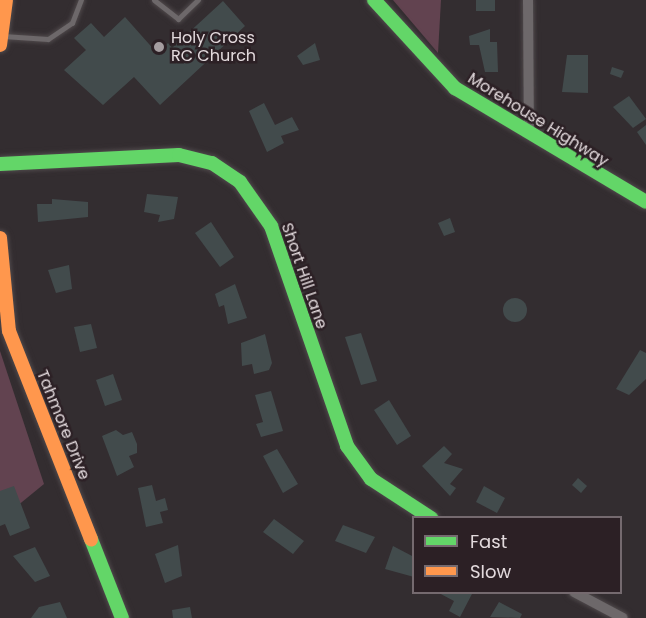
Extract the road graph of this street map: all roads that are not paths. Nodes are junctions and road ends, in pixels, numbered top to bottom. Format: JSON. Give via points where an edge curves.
{"nodes":[{"id":1,"x":6,"y":0,"type":"edge"},
{"id":2,"x":81,"y":0,"type":"edge"},
{"id":3,"x":154,"y":0,"type":"edge"},
{"id":4,"x":198,"y":0,"type":"edge"},
{"id":5,"x":374,"y":0,"type":"edge"},
{"id":6,"x":528,"y":0,"type":"edge"},
{"id":7,"x":1,"y":40,"type":"edge"},
{"id":8,"x":529,"y":133,"type":"junction"},
{"id":9,"x":0,"y":164,"type":"edge"},
{"id":10,"x":646,"y":202,"type":"edge"},
{"id":11,"x":0,"y":238,"type":"edge"},
{"id":12,"x":428,"y":516,"type":"edge"},
{"id":13,"x":578,"y":594,"type":"edge"},
{"id":14,"x":122,"y":618,"type":"edge"},
{"id":15,"x":623,"y":618,"type":"edge"}],
"edges":[{"from":1,"to":7,"type":"street"},
{"from":2,"to":7,"type":"lane","via":[[72,23],[48,39]]},
{"from":3,"to":4,"type":"lane","via":[[178,20]]},
{"from":5,"to":8,"type":"street","name":"Morehouse Highway","via":[[455,88]]},
{"from":6,"to":8,"type":"street"},
{"from":8,"to":10,"type":"street","name":"Morehouse Highway"},
{"from":9,"to":12,"type":"street","name":"Short Hill Lane","via":[[179,155],[212,163],[240,182],[271,226],[347,446],[370,479]]},
{"from":11,"to":14,"type":"street","name":"Tahmore Drive","via":[[9,331]]},
{"from":13,"to":15,"type":"street"}]}
